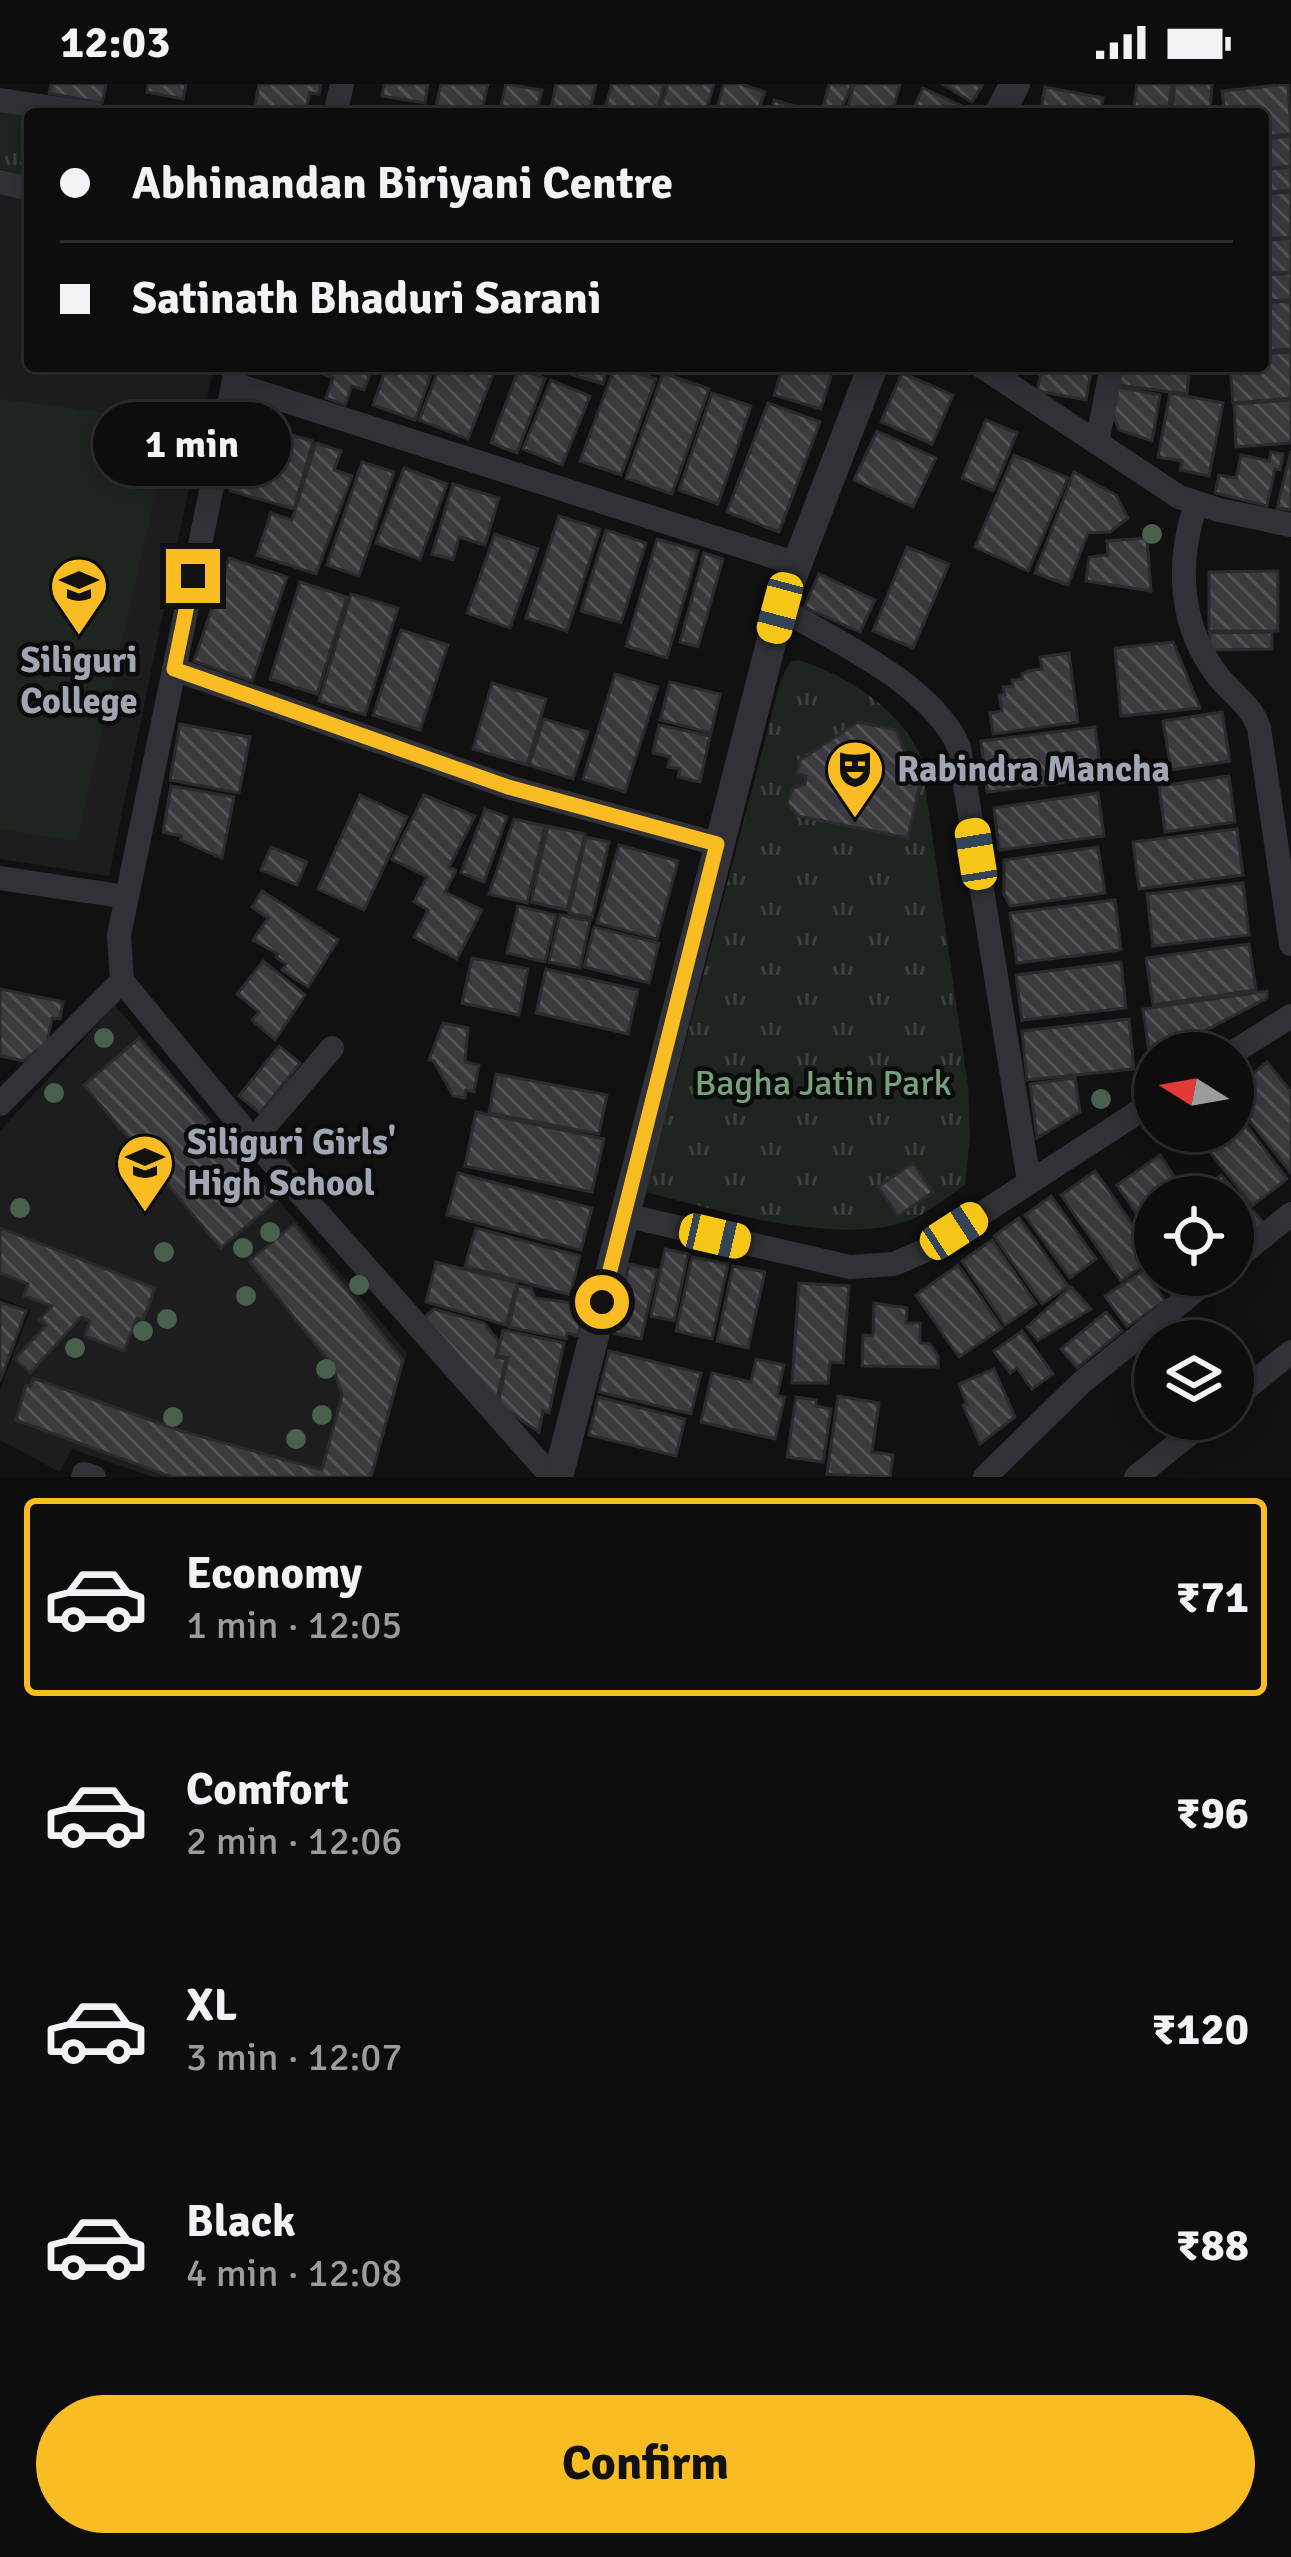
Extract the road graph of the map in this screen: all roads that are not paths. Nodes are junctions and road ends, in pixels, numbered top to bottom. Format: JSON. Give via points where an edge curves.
{"nodes":[{"id":1,"x":0,"y":100,"type":"edge"},
{"id":2,"x":54,"y":108,"type":"edge"},
{"id":3,"x":870,"y":372,"type":"edge"},
{"id":4,"x":990,"y":372,"type":"edge"},
{"id":5,"x":1111,"y":372,"type":"edge"},
{"id":6,"x":235,"y":375,"type":"edge"},
{"id":7,"x":1097,"y":443,"type":"junction"},
{"id":8,"x":1196,"y":504,"type":"junction"},
{"id":9,"x":1291,"y":525,"type":"edge"},
{"id":10,"x":794,"y":562,"type":"junction"},
{"id":11,"x":780,"y":608,"type":"junction"},
{"id":12,"x":174,"y":669,"type":"junction"},
{"id":13,"x":717,"y":844,"type":"junction"},
{"id":14,"x":0,"y":878,"type":"edge"},
{"id":15,"x":127,"y":897,"type":"junction"},
{"id":16,"x":1291,"y":944,"type":"edge"},
{"id":17,"x":122,"y":981,"type":"junction"},
{"id":18,"x":1291,"y":1016,"type":"edge"},
{"id":19,"x":1254,"y":1039,"type":"edge"},
{"id":20,"x":332,"y":1048,"type":"dead end"},
{"id":21,"x":0,"y":1104,"type":"edge"},
{"id":22,"x":1134,"y":1114,"type":"edge"},
{"id":23,"x":253,"y":1140,"type":"junction"},
{"id":24,"x":1029,"y":1181,"type":"junction"},
{"id":25,"x":1291,"y":1214,"type":"edge"},
{"id":26,"x":624,"y":1215,"type":"junction"},
{"id":27,"x":1254,"y":1244,"type":"edge"},
{"id":28,"x":1189,"y":1296,"type":"edge"},
{"id":29,"x":1291,"y":1352,"type":"edge"},
{"id":30,"x":1254,"y":1382,"type":"edge"},
{"id":31,"x":1182,"y":1440,"type":"edge"},
{"id":32,"x":83,"y":1477,"type":"edge"},
{"id":33,"x":94,"y":1477,"type":"edge"},
{"id":34,"x":555,"y":1477,"type":"edge"},
{"id":35,"x":985,"y":1477,"type":"edge"},
{"id":36,"x":1136,"y":1477,"type":"edge"}],
"edges":[{"from":1,"to":2,"type":"street"},
{"from":3,"to":10,"type":"street"},
{"from":4,"to":7,"type":"street"},
{"from":5,"to":7,"type":"street"},
{"from":6,"to":10,"type":"street"},
{"from":6,"to":12,"type":"street"},
{"from":7,"to":8,"type":"street"},
{"from":8,"to":9,"type":"street"},
{"from":8,"to":16,"type":"street","via":[[1183,564],[1186,608],[1202,652],[1255,715]]},
{"from":10,"to":11,"type":"street"},
{"from":11,"to":13,"type":"street"},
{"from":11,"to":24,"type":"street","via":[[890,674],[959,747]]},
{"from":12,"to":13,"type":"street","via":[[508,787]]},
{"from":12,"to":15,"type":"street"},
{"from":13,"to":26,"type":"street"},
{"from":14,"to":15,"type":"street"},
{"from":15,"to":17,"type":"street"},
{"from":17,"to":21,"type":"street"},
{"from":17,"to":23,"type":"street"},
{"from":18,"to":19,"type":"street"},
{"from":20,"to":23,"type":"street"},
{"from":22,"to":24,"type":"street"},
{"from":23,"to":34,"type":"street"},
{"from":24,"to":26,"type":"street","via":[[924,1251],[875,1268]]},
{"from":25,"to":27,"type":"street"},
{"from":26,"to":34,"type":"street"},
{"from":28,"to":35,"type":"street","via":[[1082,1382]]},
{"from":29,"to":30,"type":"street"},
{"from":31,"to":36,"type":"street"},
{"from":32,"to":33,"type":"street"}]}
